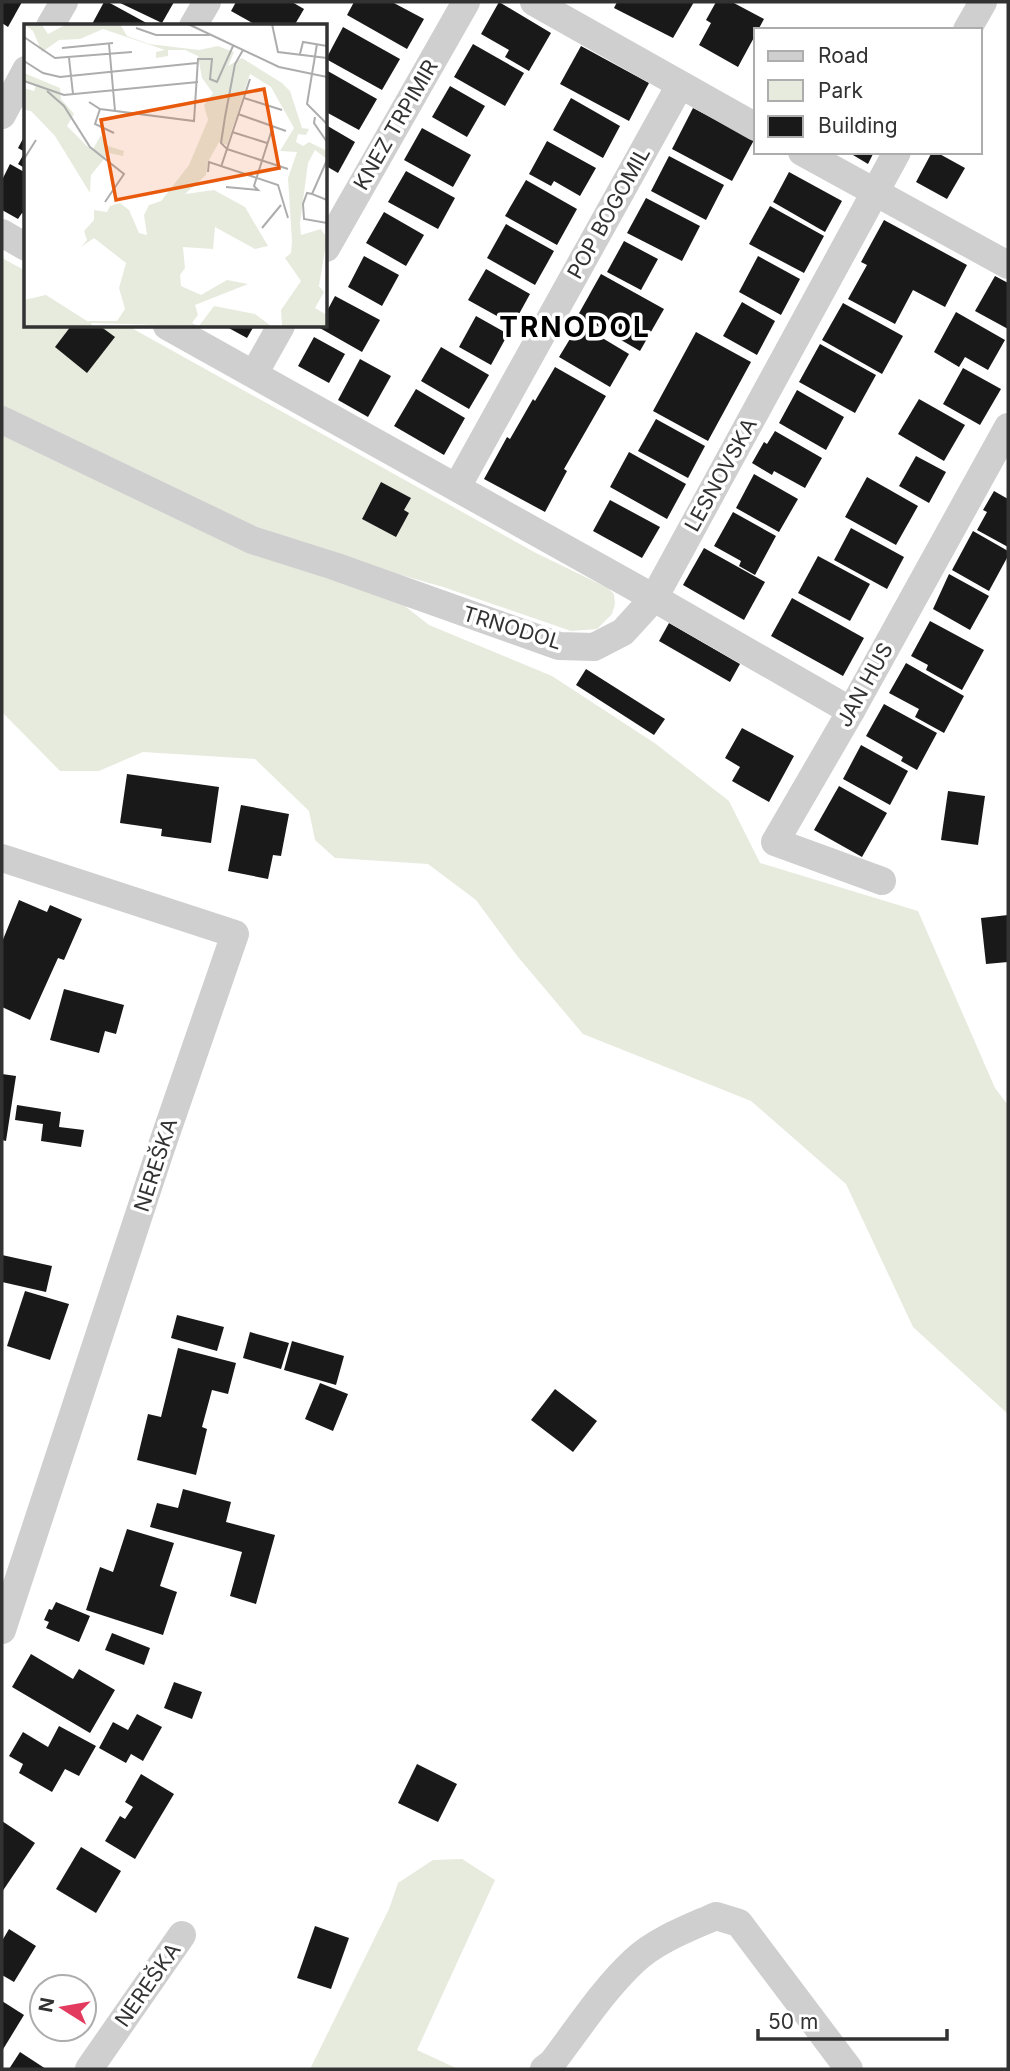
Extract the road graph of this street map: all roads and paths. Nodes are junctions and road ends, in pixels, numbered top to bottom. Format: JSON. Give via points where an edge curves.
{"nodes":[{"id":1,"x":64,"y":2,"type":"edge"},
{"id":2,"x":207,"y":2,"type":"edge"},
{"id":3,"x":466,"y":2,"type":"edge"},
{"id":4,"x":534,"y":2,"type":"edge"},
{"id":5,"x":983,"y":2,"type":"edge"},
{"id":6,"x":51,"y":24,"type":"edge"},
{"id":7,"x":194,"y":24,"type":"edge"},
{"id":8,"x":968,"y":28,"type":"edge"},
{"id":9,"x":24,"y":74,"type":"edge"},
{"id":10,"x":680,"y":85,"type":"junction"},
{"id":11,"x":2,"y":114,"type":"edge"},
{"id":12,"x":754,"y":126,"type":"edge"},
{"id":13,"x":806,"y":154,"type":"edge"},
{"id":14,"x":896,"y":154,"type":"edge"},
{"id":15,"x":875,"y":192,"type":"junction"},
{"id":16,"x":2,"y":233,"type":"edge"},
{"id":17,"x":24,"y":246,"type":"edge"},
{"id":18,"x":327,"y":246,"type":"edge"},
{"id":19,"x":1008,"y":265,"type":"edge"},
{"id":20,"x":169,"y":327,"type":"edge"},
{"id":21,"x":280,"y":327,"type":"edge"},
{"id":22,"x":254,"y":374,"type":"junction"},
{"id":23,"x":2,"y":420,"type":"edge"},
{"id":24,"x":1008,"y":427,"type":"edge"},
{"id":25,"x":457,"y":487,"type":"junction"},
{"id":26,"x":653,"y":598,"type":"junction"},
{"id":27,"x":851,"y":711,"type":"junction"},
{"id":28,"x":2,"y":858,"type":"edge"},
{"id":29,"x":881,"y":881,"type":"dead end"},
{"id":30,"x":2,"y":1630,"type":"edge"},
{"id":31,"x":182,"y":1935,"type":"dead end"},
{"id":32,"x":89,"y":2069,"type":"edge"},
{"id":33,"x":544,"y":2069,"type":"edge"},
{"id":34,"x":849,"y":2069,"type":"edge"}],
"edges":[{"from":1,"to":6,"type":"street"},
{"from":2,"to":7,"type":"street"},
{"from":3,"to":18,"type":"street","name":"KNEZ TRPIMIR"},
{"from":4,"to":10,"type":"street"},
{"from":5,"to":8,"type":"street"},
{"from":9,"to":11,"type":"street"},
{"from":10,"to":12,"type":"street"},
{"from":10,"to":25,"type":"street","name":"POP BOGOMIL"},
{"from":13,"to":15,"type":"street"},
{"from":14,"to":15,"type":"street","name":"LESNOVSKA"},
{"from":15,"to":19,"type":"street"},
{"from":15,"to":26,"type":"street","name":"LESNOVSKA"},
{"from":16,"to":17,"type":"street"},
{"from":20,"to":22,"type":"street"},
{"from":21,"to":22,"type":"street"},
{"from":22,"to":25,"type":"street"},
{"from":23,"to":26,"type":"street","name":"TRNODOL","via":[[252,540],[559,646],[594,646],[623,632]]},
{"from":24,"to":27,"type":"street","name":"JAN HUS"},
{"from":25,"to":26,"type":"street"},
{"from":26,"to":27,"type":"street"},
{"from":27,"to":29,"type":"street","name":"JAN HUS","via":[[775,842]]},
{"from":28,"to":30,"type":"street","name":"NEREŠKA","via":[[235,934]]},
{"from":31,"to":32,"type":"street","name":"NEREŠKA"},
{"from":33,"to":34,"type":"street","via":[[636,1959],[716,1916],[738,1923]]}]}
